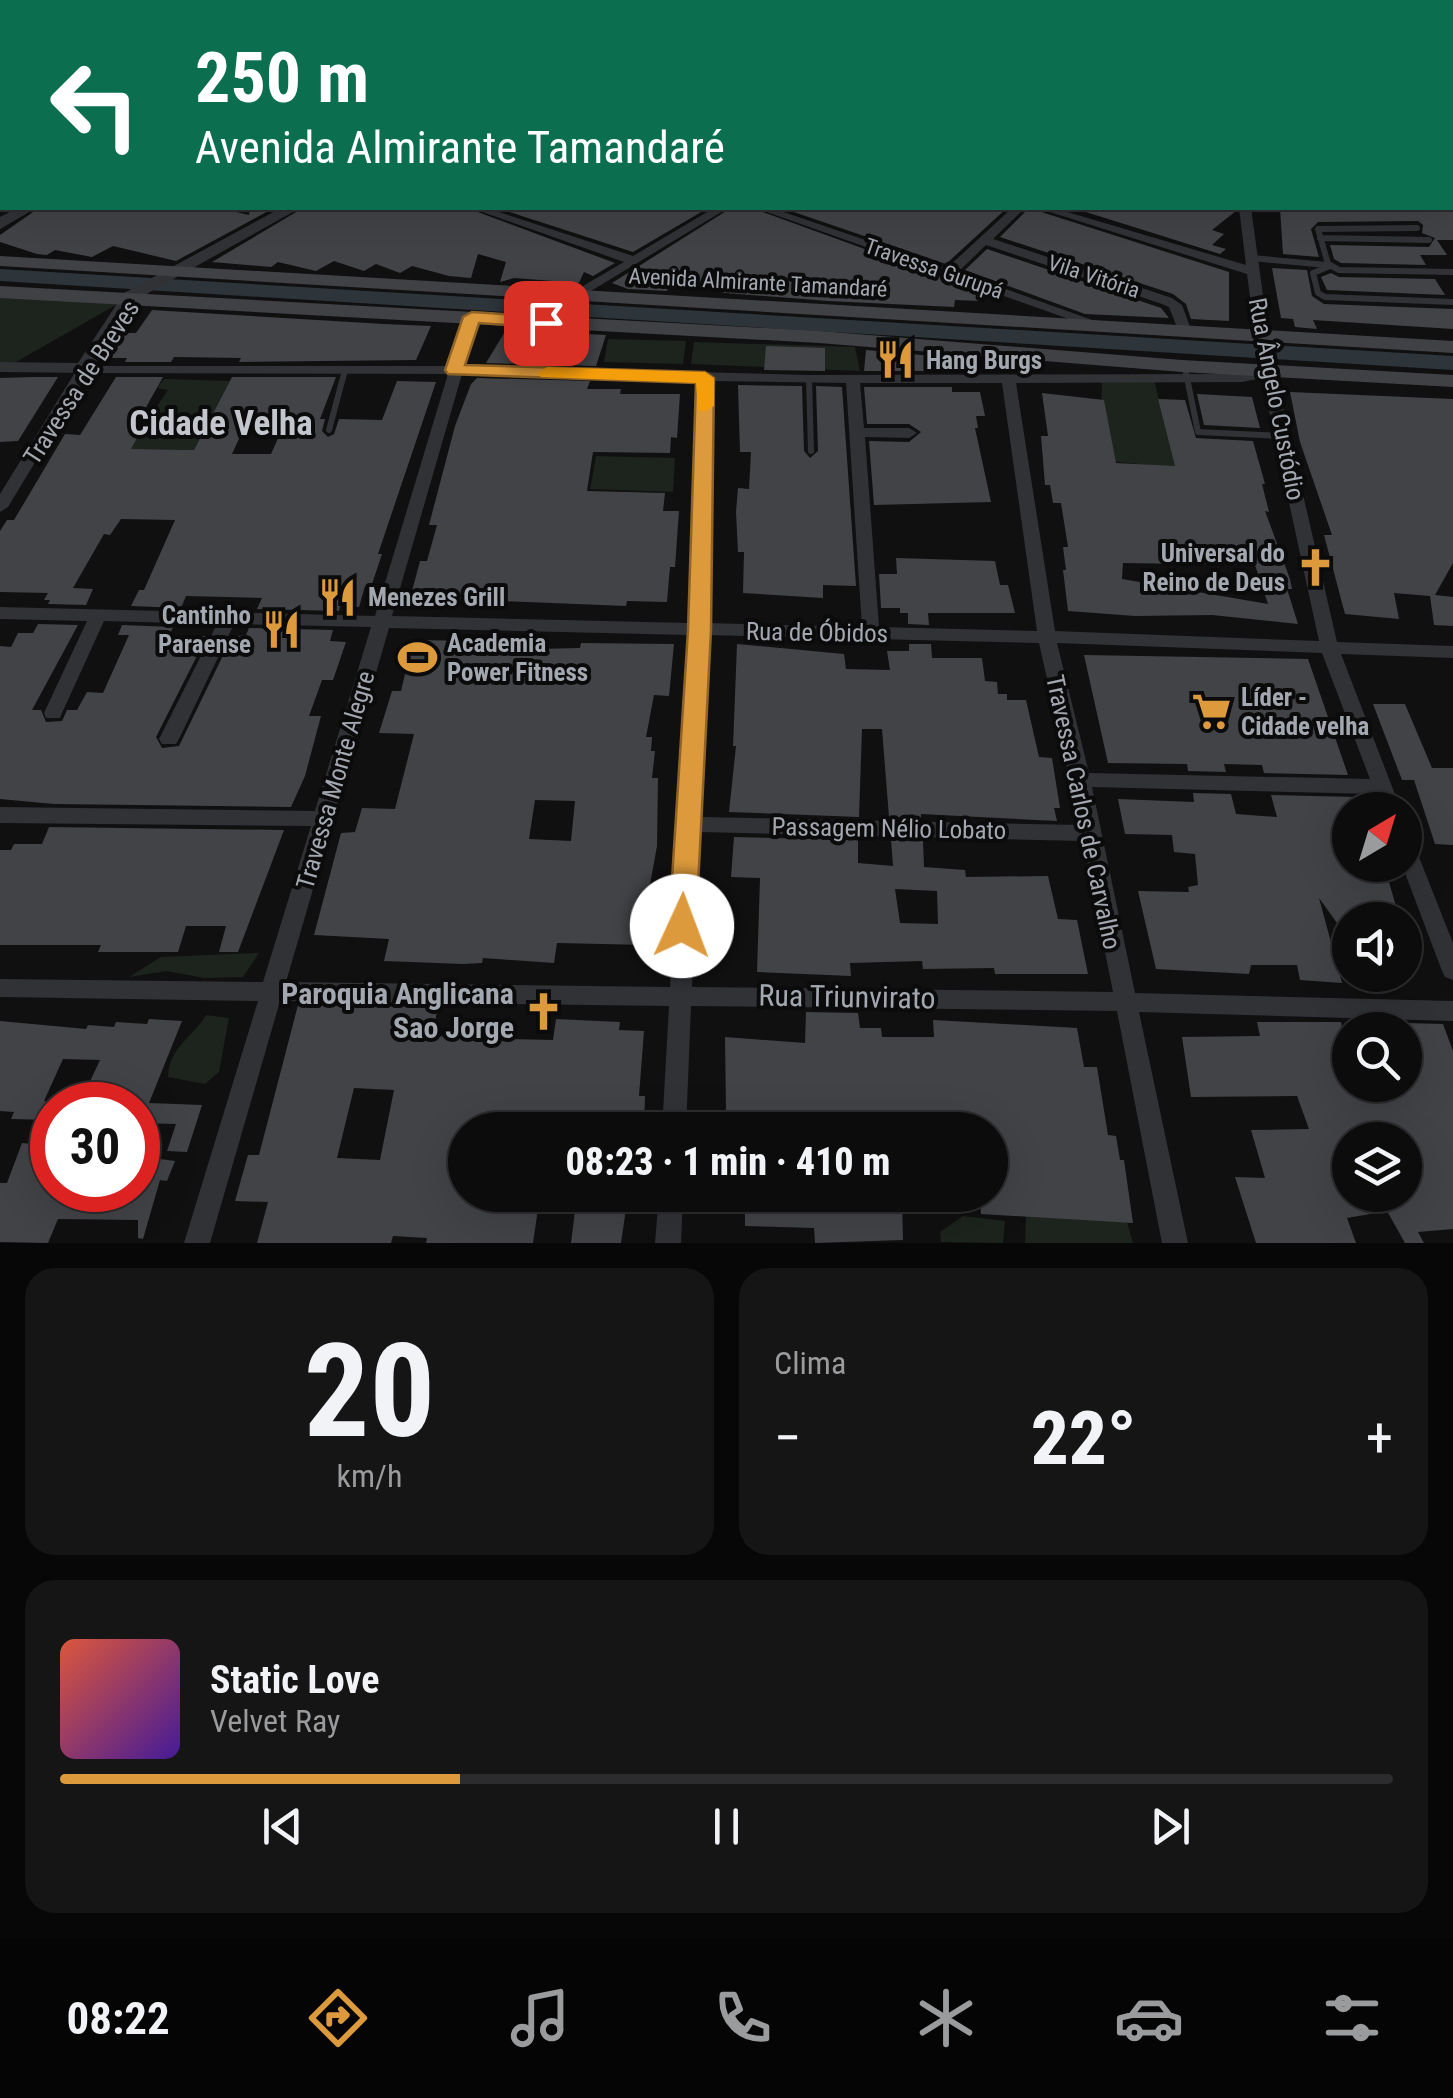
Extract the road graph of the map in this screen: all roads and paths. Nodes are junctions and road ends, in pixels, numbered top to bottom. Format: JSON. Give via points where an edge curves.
{"nodes":[{"id":1,"x":1219,"y":0,"type":"edge"},
{"id":2,"x":1230,"y":0,"type":"edge"},
{"id":3,"x":24,"y":210,"type":"edge"},
{"id":4,"x":288,"y":210,"type":"edge"},
{"id":5,"x":483,"y":210,"type":"edge"},
{"id":6,"x":719,"y":210,"type":"edge"},
{"id":7,"x":768,"y":210,"type":"edge"},
{"id":8,"x":1017,"y":210,"type":"edge"},
{"id":9,"x":1050,"y":210,"type":"edge"},
{"id":10,"x":1246,"y":210,"type":"edge"},
{"id":11,"x":0,"y":224,"type":"edge"},
{"id":12,"x":1417,"y":228,"type":"dead end"},
{"id":13,"x":1320,"y":238,"type":"junction"},
{"id":14,"x":1430,"y":240,"type":"dead end"},
{"id":15,"x":985,"y":241,"type":"junction"},
{"id":16,"x":0,"y":261,"type":"edge"},
{"id":17,"x":634,"y":261,"type":"junction"},
{"id":18,"x":1253,"y":265,"type":"junction"},
{"id":19,"x":1330,"y":266,"type":"junction"},
{"id":20,"x":1453,"y":272,"type":"edge"},
{"id":21,"x":949,"y":273,"type":"junction"},
{"id":22,"x":171,"y":275,"type":"junction"},
{"id":23,"x":0,"y":292,"type":"edge"},
{"id":24,"x":135,"y":295,"type":"junction"},
{"id":25,"x":576,"y":296,"type":"junction"},
{"id":26,"x":1453,"y":302,"type":"edge"},
{"id":27,"x":472,"y":317,"type":"junction"},
{"id":28,"x":1107,"y":328,"type":"junction"},
{"id":29,"x":1185,"y":332,"type":"junction"},
{"id":30,"x":1262,"y":339,"type":"junction"},
{"id":31,"x":1453,"y":347,"type":"edge"},
{"id":32,"x":1267,"y":366,"type":"junction"},
{"id":33,"x":0,"y":367,"type":"edge"},
{"id":34,"x":84,"y":369,"type":"junction"},
{"id":35,"x":345,"y":370,"type":"junction"},
{"id":36,"x":454,"y":370,"type":"junction"},
{"id":37,"x":1185,"y":372,"type":"junction"},
{"id":38,"x":705,"y":378,"type":"junction"},
{"id":39,"x":808,"y":378,"type":"junction"},
{"id":40,"x":1008,"y":378,"type":"junction"},
{"id":41,"x":853,"y":379,"type":"junction"},
{"id":42,"x":1453,"y":381,"type":"edge"},
{"id":43,"x":328,"y":430,"type":"dead end"},
{"id":44,"x":857,"y":432,"type":"junction"},
{"id":45,"x":909,"y":433,"type":"dead end"},
{"id":46,"x":1282,"y":436,"type":"junction"},
{"id":47,"x":811,"y":451,"type":"dead end"},
{"id":48,"x":3,"y":498,"type":"edge"},
{"id":49,"x":0,"y":614,"type":"edge"},
{"id":50,"x":98,"y":615,"type":"junction"},
{"id":51,"x":228,"y":618,"type":"junction"},
{"id":52,"x":380,"y":623,"type":"junction"},
{"id":53,"x":700,"y":630,"type":"junction"},
{"id":54,"x":871,"y":633,"type":"junction"},
{"id":55,"x":1047,"y":637,"type":"junction"},
{"id":56,"x":1329,"y":647,"type":"junction"},
{"id":57,"x":1453,"y":652,"type":"edge"},
{"id":58,"x":52,"y":713,"type":"dead end"},
{"id":59,"x":169,"y":739,"type":"dead end"},
{"id":60,"x":1081,"y":780,"type":"junction"},
{"id":61,"x":1382,"y":787,"type":"junction"},
{"id":62,"x":1384,"y":792,"type":"edge"},
{"id":63,"x":0,"y":814,"type":"edge"},
{"id":64,"x":325,"y":820,"type":"junction"},
{"id":65,"x":686,"y":824,"type":"junction"},
{"id":66,"x":1091,"y":833,"type":"junction"},
{"id":67,"x":1419,"y":882,"type":"edge"},
{"id":68,"x":1453,"y":971,"type":"edge"},
{"id":69,"x":0,"y":988,"type":"edge"},
{"id":70,"x":270,"y":991,"type":"junction"},
{"id":71,"x":680,"y":995,"type":"junction"},
{"id":72,"x":1123,"y":1002,"type":"junction"},
{"id":73,"x":1453,"y":1011,"type":"edge"},
{"id":74,"x":675,"y":1112,"type":"edge"},
{"id":75,"x":670,"y":1212,"type":"edge"},
{"id":76,"x":197,"y":1243,"type":"edge"},
{"id":77,"x":668,"y":1243,"type":"edge"},
{"id":78,"x":1176,"y":1243,"type":"edge"}],
"edges":[{"from":1,"to":2,"type":"path"},
{"from":3,"to":11,"type":"street"},
{"from":4,"to":22,"type":"street","name":"Travessa de Breves"},
{"from":5,"to":17,"type":"street"},
{"from":6,"to":17,"type":"street"},
{"from":7,"to":21,"type":"street","name":"Travessa Gurupá"},
{"from":8,"to":15,"type":"street"},
{"from":9,"to":18,"type":"street"},
{"from":10,"to":18,"type":"street","name":"Rua Ângelo Custódio"},
{"from":12,"to":13,"type":"lane","via":[[1324,227]]},
{"from":13,"to":14,"type":"lane"},
{"from":13,"to":19,"type":"lane"},
{"from":15,"to":21,"type":"street"},
{"from":15,"to":29,"type":"street","name":"Vila Vitória","via":[[1167,301]]},
{"from":16,"to":22,"type":"main road","name":"Avenida Almirante Tamandaré"},
{"from":17,"to":25,"type":"street"},
{"from":18,"to":19,"type":"lane"},
{"from":18,"to":30,"type":"street","name":"Rua Ângelo Custódio"},
{"from":19,"to":20,"type":"lane","via":[[1347,272]]},
{"from":19,"to":26,"type":"lane","via":[[1313,273],[1325,297]]},
{"from":21,"to":28,"type":"street","name":"Travessa Gurupá"},
{"from":22,"to":24,"type":"street","name":"Travessa de Breves"},
{"from":22,"to":25,"type":"main road","name":"Avenida Almirante Tamandaré"},
{"from":23,"to":24,"type":"main road"},
{"from":24,"to":27,"type":"main road"},
{"from":24,"to":34,"type":"street","name":"Travessa de Breves"},
{"from":25,"to":28,"type":"main road","name":"Avenida Almirante Tamandaré"},
{"from":27,"to":36,"type":"street","name":"Travessa Monte Alegre"},
{"from":27,"to":37,"type":"main road","via":[[819,337]]},
{"from":28,"to":29,"type":"main road","name":"Avenida Almirante Tamandaré"},
{"from":29,"to":30,"type":"main road","name":"Avenida Almirante Tamandaré"},
{"from":30,"to":31,"type":"main road","name":"Avenida Almirante Tamandaré"},
{"from":30,"to":32,"type":"street","name":"Rua Ângelo Custódio"},
{"from":32,"to":37,"type":"main road"},
{"from":32,"to":42,"type":"main road"},
{"from":32,"to":46,"type":"street","name":"Rua Ângelo Custódio"},
{"from":33,"to":34,"type":"street"},
{"from":34,"to":35,"type":"street"},
{"from":34,"to":48,"type":"street","name":"Travessa de Breves"},
{"from":35,"to":36,"type":"street"},
{"from":35,"to":43,"type":"lane"},
{"from":36,"to":38,"type":"street"},
{"from":36,"to":52,"type":"street","name":"Travessa Monte Alegre"},
{"from":37,"to":40,"type":"street"},
{"from":37,"to":46,"type":"lane","via":[[1198,432]]},
{"from":38,"to":39,"type":"street"},
{"from":38,"to":53,"type":"street"},
{"from":39,"to":41,"type":"street"},
{"from":39,"to":47,"type":"lane"},
{"from":40,"to":41,"type":"street"},
{"from":40,"to":55,"type":"street","name":"Travessa Carlos de Carvalho"},
{"from":41,"to":44,"type":"street"},
{"from":44,"to":45,"type":"street"},
{"from":44,"to":54,"type":"street"},
{"from":46,"to":56,"type":"street","name":"Rua Ângelo Custódio"},
{"from":49,"to":50,"type":"street","name":"Rua de Óbidos"},
{"from":50,"to":51,"type":"street","name":"Rua de Óbidos"},
{"from":50,"to":58,"type":"street"},
{"from":51,"to":52,"type":"street","name":"Rua de Óbidos"},
{"from":51,"to":59,"type":"street"},
{"from":52,"to":53,"type":"street","name":"Rua de Óbidos"},
{"from":52,"to":64,"type":"street","name":"Travessa Monte Alegre"},
{"from":53,"to":54,"type":"street","name":"Rua de Óbidos"},
{"from":53,"to":65,"type":"street"},
{"from":54,"to":55,"type":"street","name":"Rua de Óbidos"},
{"from":55,"to":56,"type":"street","name":"Rua de Óbidos"},
{"from":55,"to":60,"type":"street","name":"Travessa Carlos de Carvalho"},
{"from":56,"to":57,"type":"street","name":"Rua de Óbidos"},
{"from":56,"to":61,"type":"street","name":"Rua Ângelo Custódio"},
{"from":60,"to":61,"type":"street"},
{"from":60,"to":66,"type":"street","name":"Travessa Carlos de Carvalho"},
{"from":61,"to":62,"type":"street","name":"Rua Ângelo Custódio"},
{"from":63,"to":64,"type":"street"},
{"from":64,"to":70,"type":"street","name":"Travessa Monte Alegre"},
{"from":65,"to":66,"type":"street","name":"Passagem Nélio Lobato"},
{"from":65,"to":71,"type":"street"},
{"from":66,"to":72,"type":"street","name":"Travessa Carlos de Carvalho"},
{"from":67,"to":68,"type":"street"},
{"from":69,"to":70,"type":"street","name":"Rua Triunvirato"},
{"from":70,"to":71,"type":"street","name":"Rua Triunvirato"},
{"from":70,"to":76,"type":"street","name":"Travessa Monte Alegre"},
{"from":71,"to":72,"type":"street","name":"Rua Triunvirato"},
{"from":71,"to":74,"type":"street"},
{"from":72,"to":73,"type":"street","name":"Rua Triunvirato"},
{"from":72,"to":78,"type":"street","name":"Travessa Carlos de Carvalho"},
{"from":75,"to":77,"type":"street"}]}
